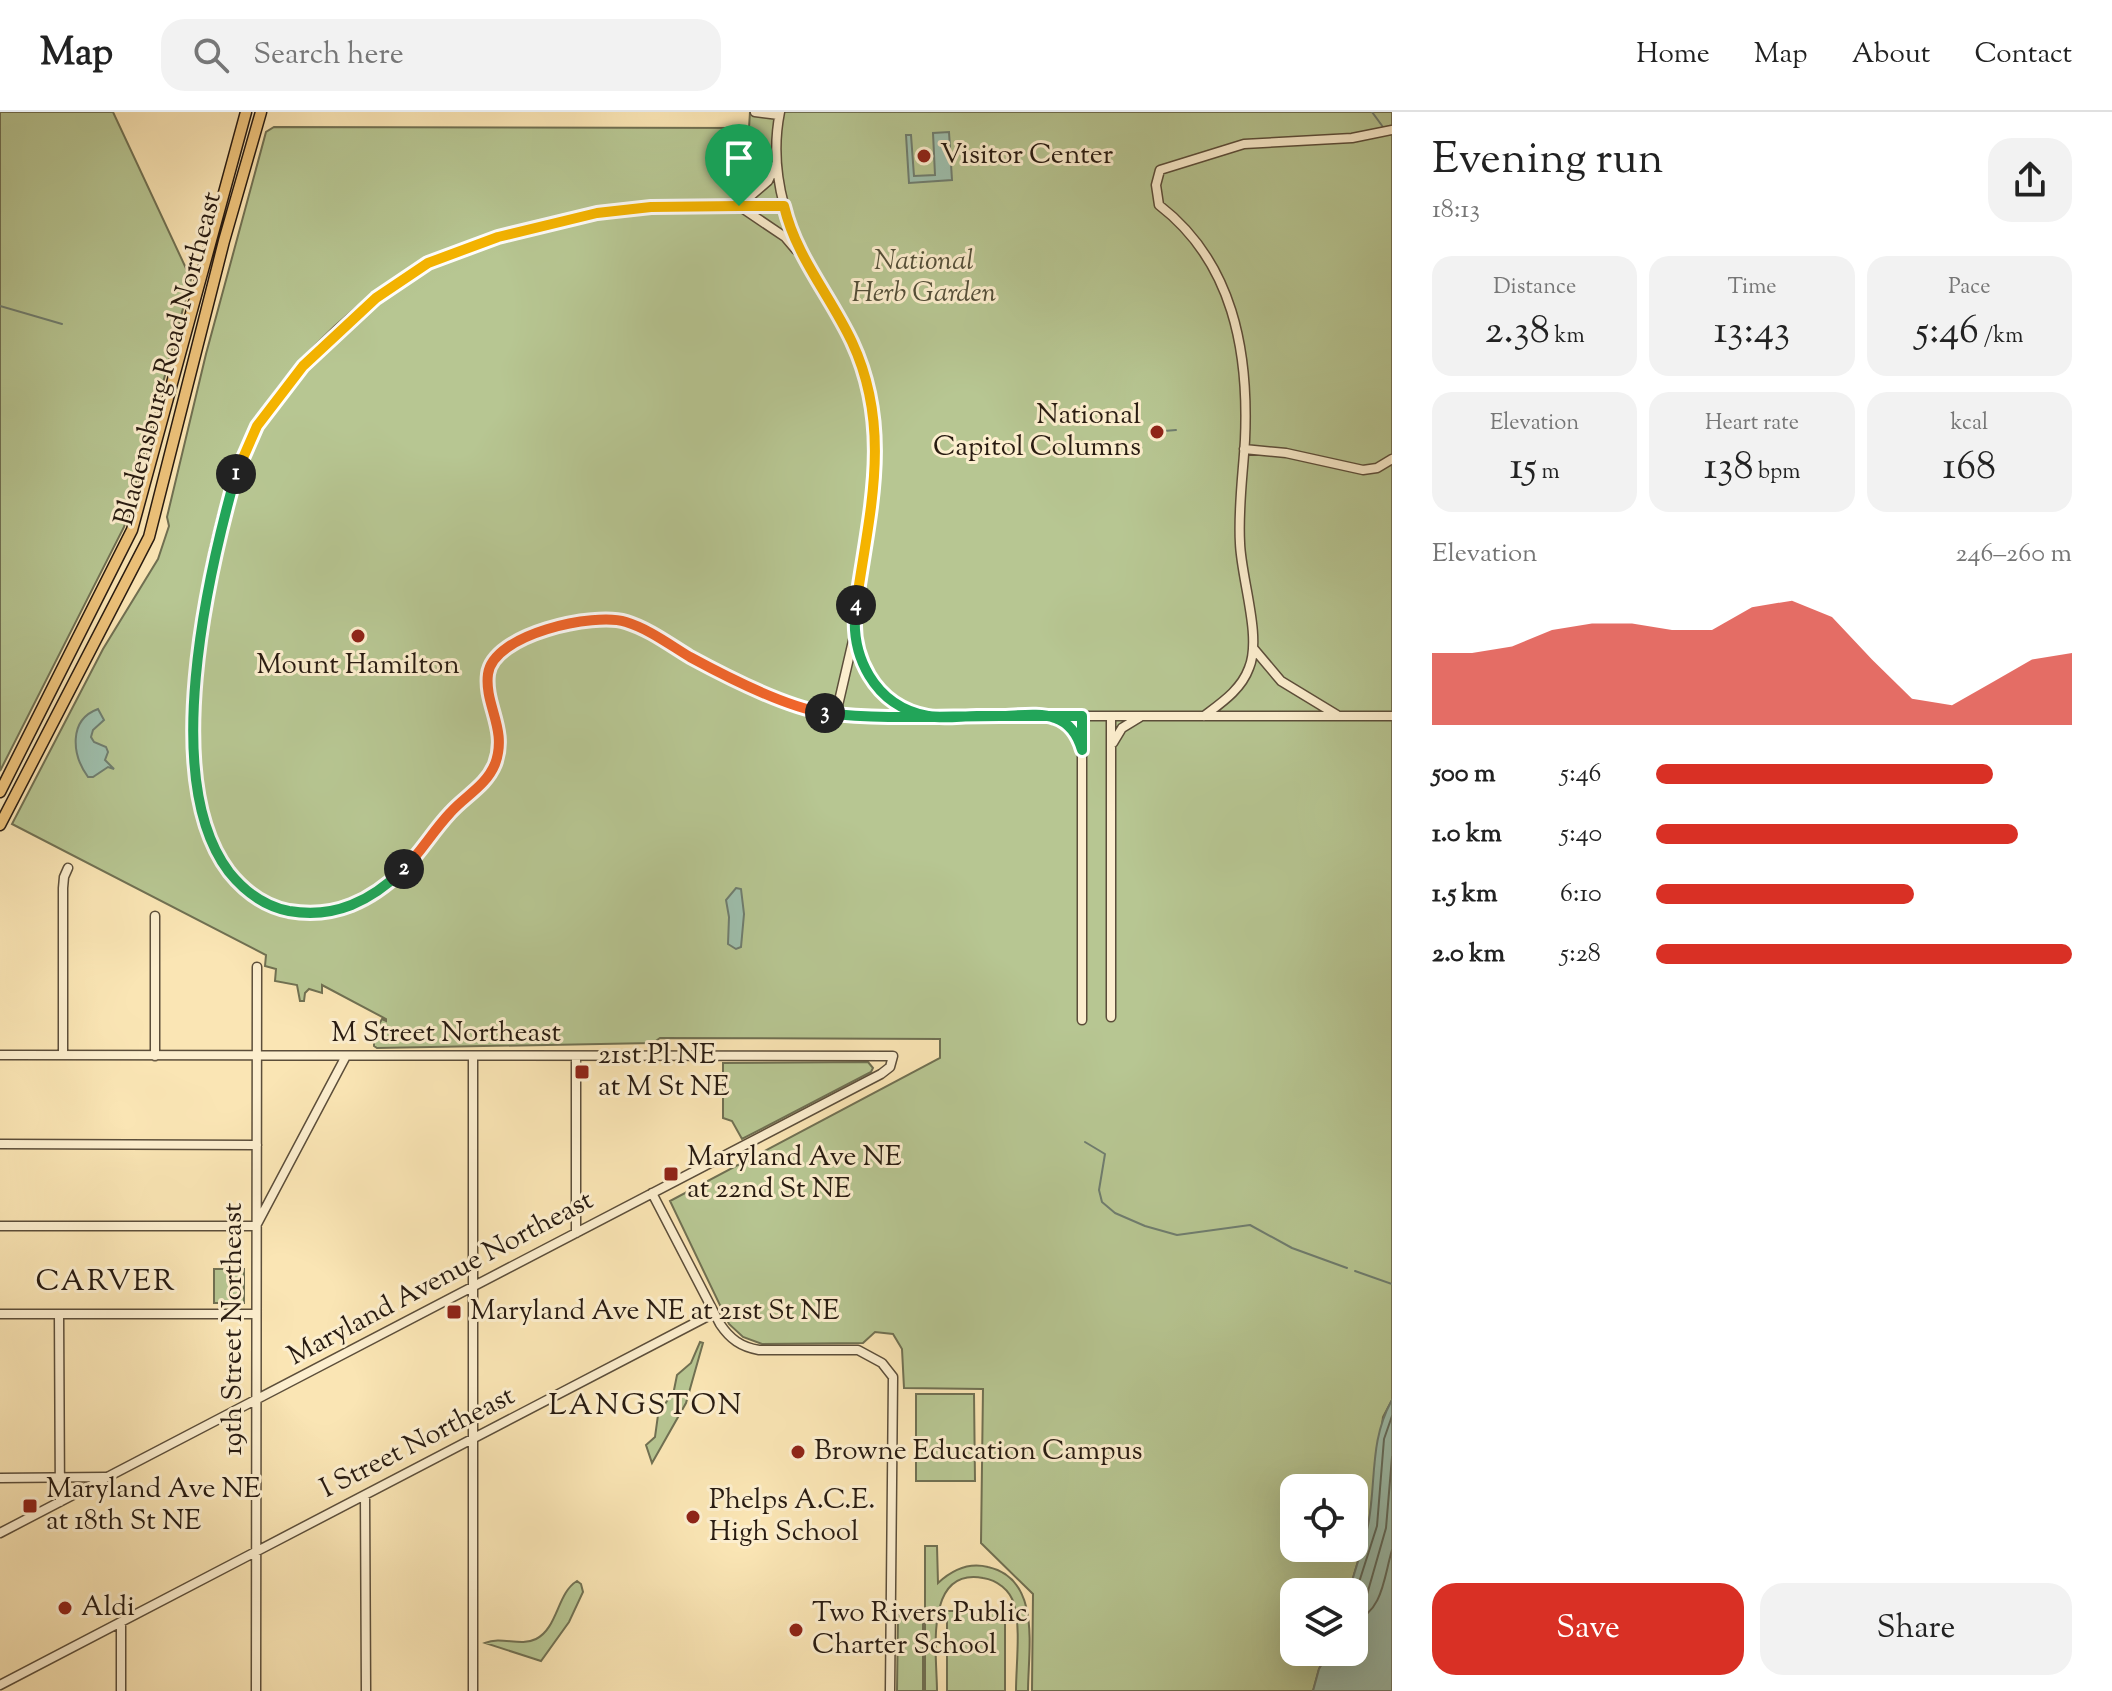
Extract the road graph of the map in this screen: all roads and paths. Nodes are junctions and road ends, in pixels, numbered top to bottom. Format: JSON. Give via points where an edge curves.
{"nodes":[{"id":1,"x":246,"y":112,"type":"edge"},
{"id":2,"x":261,"y":112,"type":"edge"},
{"id":3,"x":755,"y":112,"type":"edge"},
{"id":4,"x":779,"y":113,"type":"edge"},
{"id":5,"x":1392,"y":130,"type":"edge"},
{"id":6,"x":777,"y":155,"type":"junction"},
{"id":7,"x":739,"y":206,"type":"junction"},
{"id":8,"x":784,"y":206,"type":"junction"},
{"id":9,"x":211,"y":238,"type":"junction"},
{"id":10,"x":224,"y":241,"type":"junction"},
{"id":11,"x":803,"y":258,"type":"junction"},
{"id":12,"x":1244,"y":449,"type":"junction"},
{"id":13,"x":1392,"y":459,"type":"edge"},
{"id":14,"x":855,"y":632,"type":"junction"},
{"id":15,"x":1254,"y":649,"type":"junction"},
{"id":16,"x":47,"y":701,"type":"junction"},
{"id":17,"x":60,"y":707,"type":"junction"},
{"id":18,"x":836,"y":714,"type":"junction"},
{"id":19,"x":929,"y":716,"type":"junction"},
{"id":20,"x":1052,"y":716,"type":"junction"},
{"id":21,"x":1082,"y":716,"type":"junction"},
{"id":22,"x":1111,"y":716,"type":"junction"},
{"id":23,"x":1142,"y":716,"type":"junction"},
{"id":24,"x":1203,"y":716,"type":"junction"},
{"id":25,"x":1339,"y":716,"type":"junction"},
{"id":26,"x":1392,"y":716,"type":"edge"},
{"id":27,"x":30,"y":734,"type":"junction"},
{"id":28,"x":43,"y":740,"type":"junction"},
{"id":29,"x":1082,"y":750,"type":"junction"},
{"id":30,"x":1111,"y":751,"type":"junction"},
{"id":31,"x":0,"y":792,"type":"edge"},
{"id":32,"x":0,"y":825,"type":"edge"},
{"id":33,"x":68,"y":868,"type":"dead end"},
{"id":34,"x":155,"y":916,"type":"dead end"},
{"id":35,"x":257,"y":967,"type":"dead end"},
{"id":36,"x":1111,"y":1017,"type":"dead end"},
{"id":37,"x":1082,"y":1020,"type":"dead end"},
{"id":38,"x":0,"y":1055,"type":"edge"},
{"id":39,"x":63,"y":1055,"type":"junction"},
{"id":40,"x":155,"y":1056,"type":"junction"},
{"id":41,"x":257,"y":1056,"type":"junction"},
{"id":42,"x":346,"y":1056,"type":"junction"},
{"id":43,"x":473,"y":1056,"type":"junction"},
{"id":44,"x":576,"y":1056,"type":"junction"},
{"id":45,"x":893,"y":1056,"type":"joint"},
{"id":46,"x":0,"y":1144,"type":"edge"},
{"id":47,"x":257,"y":1145,"type":"junction"},
{"id":48,"x":652,"y":1193,"type":"junction"},
{"id":49,"x":0,"y":1226,"type":"edge"},
{"id":50,"x":256,"y":1226,"type":"junction"},
{"id":51,"x":576,"y":1233,"type":"junction"},
{"id":52,"x":473,"y":1287,"type":"junction"},
{"id":53,"x":714,"y":1313,"type":"junction"},
{"id":54,"x":0,"y":1314,"type":"edge"},
{"id":55,"x":59,"y":1314,"type":"junction"},
{"id":56,"x":256,"y":1314,"type":"junction"},
{"id":57,"x":256,"y":1400,"type":"junction"},
{"id":58,"x":473,"y":1439,"type":"junction"},
{"id":59,"x":107,"y":1477,"type":"junction"},
{"id":60,"x":0,"y":1478,"type":"edge"},
{"id":61,"x":60,"y":1478,"type":"junction"},
{"id":62,"x":365,"y":1495,"type":"junction"},
{"id":63,"x":60,"y":1502,"type":"junction"},
{"id":64,"x":0,"y":1533,"type":"edge"},
{"id":65,"x":257,"y":1552,"type":"junction"},
{"id":66,"x":121,"y":1622,"type":"junction"},
{"id":67,"x":0,"y":1685,"type":"edge"},
{"id":68,"x":121,"y":1691,"type":"edge"},
{"id":69,"x":256,"y":1691,"type":"edge"},
{"id":70,"x":366,"y":1691,"type":"edge"},
{"id":71,"x":473,"y":1691,"type":"edge"},
{"id":72,"x":890,"y":1691,"type":"edge"}],
"edges":[{"from":1,"to":9,"type":"main road","name":"Bladensburg Road Northeast"},
{"from":2,"to":10,"type":"main road","name":"Bladensburg Road Northeast"},
{"from":3,"to":4,"type":"street"},
{"from":4,"to":6,"type":"street"},
{"from":5,"to":12,"type":"street","via":[[1244,144],[1160,170],[1159,205],[1196,239],[1226,295],[1243,370]]},
{"from":6,"to":7,"type":"street","via":[[768,181]]},
{"from":6,"to":8,"type":"street"},
{"from":7,"to":8,"type":"street"},
{"from":7,"to":11,"type":"street","via":[[785,237]]},
{"from":7,"to":18,"type":"street","via":[[604,212],[473,245],[428,263],[389,288],[303,366],[249,441],[217,545],[195,685],[201,809],[222,861],[263,902],[318,913],[365,901],[408,865],[489,775],[499,741],[488,678],[496,657],[525,639],[588,619],[635,625],[787,703]]},
{"from":8,"to":11,"type":"street"},
{"from":9,"to":10,"type":"main road"},
{"from":9,"to":16,"type":"main road","name":"Bladensburg Road Northeast","via":[[132,530]]},
{"from":10,"to":17,"type":"main road","name":"Bladensburg Road Northeast","via":[[149,537]]},
{"from":11,"to":14,"type":"street","via":[[850,338],[873,408],[875,464]]},
{"from":12,"to":13,"type":"street","via":[[1363,470]]},
{"from":12,"to":15,"type":"street","via":[[1239,541]]},
{"from":14,"to":18,"type":"street"},
{"from":14,"to":19,"type":"street","via":[[860,661],[871,681],[902,706]]},
{"from":15,"to":24,"type":"street","via":[[1241,683]]},
{"from":15,"to":25,"type":"street","via":[[1281,681]]},
{"from":16,"to":17,"type":"main road"},
{"from":16,"to":27,"type":"main road","name":"Bladensburg Road Northeast"},
{"from":17,"to":28,"type":"main road","name":"Bladensburg Road Northeast"},
{"from":18,"to":19,"type":"street"},
{"from":19,"to":20,"type":"street"},
{"from":20,"to":21,"type":"street"},
{"from":20,"to":29,"type":"street","via":[[1070,728]]},
{"from":21,"to":22,"type":"street"},
{"from":21,"to":29,"type":"street"},
{"from":22,"to":23,"type":"street"},
{"from":22,"to":30,"type":"street"},
{"from":23,"to":24,"type":"street"},
{"from":23,"to":30,"type":"street","via":[[1122,728]]},
{"from":24,"to":25,"type":"street"},
{"from":25,"to":26,"type":"street"},
{"from":27,"to":28,"type":"main road"},
{"from":27,"to":31,"type":"main road","name":"Bladensburg Road Northeast"},
{"from":28,"to":32,"type":"main road","name":"Bladensburg Road Northeast"},
{"from":29,"to":37,"type":"street"},
{"from":30,"to":36,"type":"street"},
{"from":33,"to":39,"type":"street","via":[[63,888]]},
{"from":34,"to":40,"type":"street"},
{"from":35,"to":41,"type":"street","name":"19th Street Northeast"},
{"from":38,"to":39,"type":"street","name":"M Street Northeast"},
{"from":39,"to":40,"type":"street","name":"M Street Northeast"},
{"from":40,"to":41,"type":"street","name":"M Street Northeast"},
{"from":41,"to":42,"type":"street","name":"M Street Northeast"},
{"from":41,"to":47,"type":"street","name":"19th Street Northeast"},
{"from":42,"to":43,"type":"street","name":"M Street Northeast"},
{"from":42,"to":50,"type":"street"},
{"from":43,"to":44,"type":"street","name":"M Street Northeast"},
{"from":43,"to":52,"type":"street"},
{"from":44,"to":45,"type":"street","name":"M Street Northeast"},
{"from":44,"to":51,"type":"street"},
{"from":45,"to":48,"type":"street","name":"Maryland Avenue Northeast","via":[[881,1074]]},
{"from":46,"to":47,"type":"street"},
{"from":47,"to":50,"type":"street","name":"19th Street Northeast"},
{"from":48,"to":51,"type":"street","name":"Maryland Avenue Northeast"},
{"from":48,"to":53,"type":"street"},
{"from":49,"to":50,"type":"street"},
{"from":50,"to":56,"type":"street","name":"19th Street Northeast"},
{"from":51,"to":52,"type":"street","name":"Maryland Avenue Northeast"},
{"from":52,"to":57,"type":"street","name":"Maryland Avenue Northeast"},
{"from":52,"to":58,"type":"street"},
{"from":53,"to":58,"type":"street","name":"I Street Northeast"},
{"from":53,"to":72,"type":"street","via":[[730,1336],[750,1348],[858,1350],[882,1363],[893,1377]]},
{"from":54,"to":55,"type":"street"},
{"from":55,"to":56,"type":"street"},
{"from":55,"to":61,"type":"street"},
{"from":56,"to":57,"type":"street","name":"19th Street Northeast"},
{"from":57,"to":59,"type":"street","name":"Maryland Avenue Northeast"},
{"from":57,"to":65,"type":"street","name":"19th Street Northeast"},
{"from":58,"to":62,"type":"street","name":"I Street Northeast"},
{"from":58,"to":71,"type":"street"},
{"from":59,"to":61,"type":"street"},
{"from":59,"to":63,"type":"street","name":"Maryland Avenue Northeast"},
{"from":60,"to":61,"type":"street"},
{"from":61,"to":63,"type":"street"},
{"from":62,"to":65,"type":"street","name":"I Street Northeast"},
{"from":62,"to":70,"type":"street"},
{"from":63,"to":64,"type":"street","name":"Maryland Avenue Northeast"},
{"from":65,"to":66,"type":"street","name":"I Street Northeast"},
{"from":65,"to":69,"type":"street","name":"19th Street Northeast"},
{"from":66,"to":67,"type":"street","name":"I Street Northeast"},
{"from":66,"to":68,"type":"street"}]}
